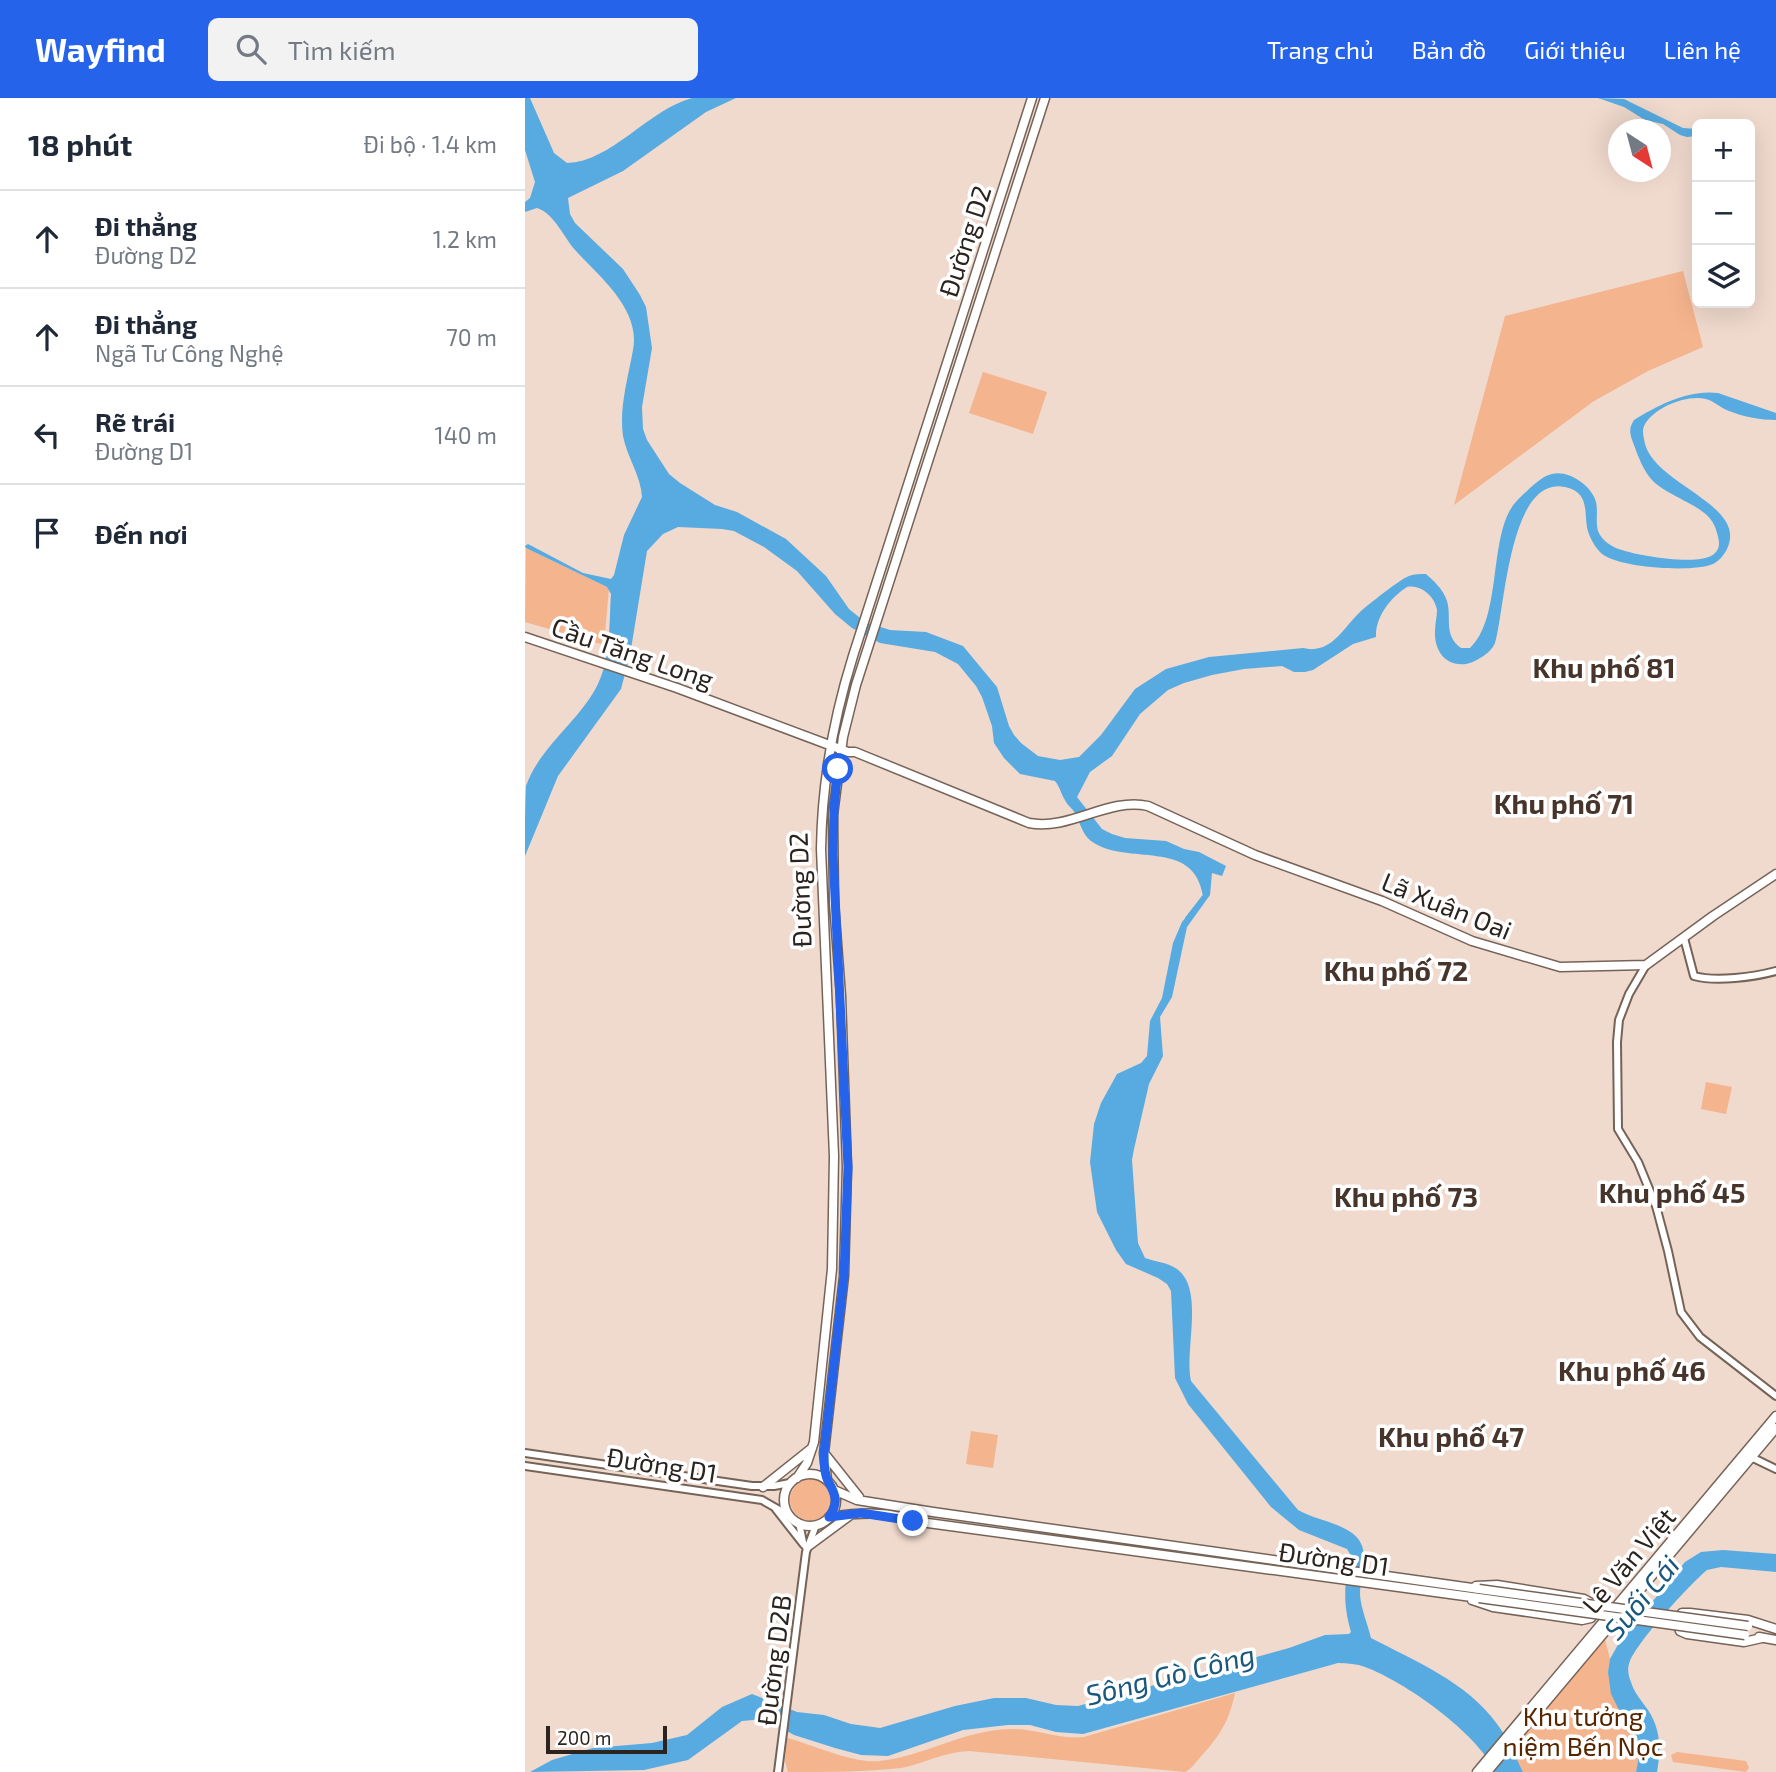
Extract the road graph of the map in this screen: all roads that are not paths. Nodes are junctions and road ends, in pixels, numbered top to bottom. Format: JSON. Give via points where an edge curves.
{"nodes":[{"id":1,"x":1032,"y":98,"type":"edge"},
{"id":2,"x":1046,"y":98,"type":"edge"},
{"id":3,"x":890,"y":541,"type":"junction"},
{"id":4,"x":902,"y":545,"type":"junction"},
{"id":5,"x":525,"y":638,"type":"edge"},
{"id":6,"x":830,"y":744,"type":"junction"},
{"id":7,"x":841,"y":749,"type":"junction"},
{"id":8,"x":1776,"y":874,"type":"edge"},
{"id":9,"x":1684,"y":938,"type":"junction"},
{"id":10,"x":1646,"y":965,"type":"junction"},
{"id":11,"x":1776,"y":971,"type":"edge"},
{"id":12,"x":841,"y":996,"type":"junction"},
{"id":13,"x":828,"y":997,"type":"junction"},
{"id":14,"x":846,"y":1139,"type":"junction"},
{"id":15,"x":834,"y":1140,"type":"junction"},
{"id":16,"x":832,"y":1248,"type":"junction"},
{"id":17,"x":844,"y":1248,"type":"junction"},
{"id":18,"x":1776,"y":1396,"type":"edge"},
{"id":19,"x":1776,"y":1416,"type":"edge"},
{"id":20,"x":1776,"y":1428,"type":"edge"},
{"id":21,"x":812,"y":1448,"type":"junction"},
{"id":22,"x":525,"y":1453,"type":"edge"},
{"id":23,"x":824,"y":1453,"type":"junction"},
{"id":24,"x":1748,"y":1455,"type":"junction"},
{"id":25,"x":525,"y":1465,"type":"edge"},
{"id":26,"x":1776,"y":1469,"type":"edge"},
{"id":27,"x":793,"y":1480,"type":"junction"},
{"id":28,"x":827,"y":1480,"type":"junction"},
{"id":29,"x":762,"y":1486,"type":"junction"},
{"id":30,"x":834,"y":1490,"type":"junction"},
{"id":31,"x":858,"y":1497,"type":"junction"},
{"id":32,"x":771,"y":1504,"type":"junction"},
{"id":33,"x":933,"y":1511,"type":"junction"},
{"id":34,"x":851,"y":1514,"type":"junction"},
{"id":35,"x":790,"y":1516,"type":"junction"},
{"id":36,"x":829,"y":1517,"type":"junction"},
{"id":37,"x":799,"y":1523,"type":"junction"},
{"id":38,"x":816,"y":1524,"type":"junction"},
{"id":39,"x":1057,"y":1530,"type":"junction"},
{"id":40,"x":1056,"y":1539,"type":"junction"},
{"id":41,"x":806,"y":1548,"type":"junction"},
{"id":42,"x":1460,"y":1586,"type":"junction"},
{"id":43,"x":1479,"y":1594,"type":"junction"},
{"id":44,"x":1459,"y":1596,"type":"junction"},
{"id":45,"x":1776,"y":1629,"type":"edge"},
{"id":46,"x":1747,"y":1631,"type":"junction"},
{"id":47,"x":1762,"y":1638,"type":"junction"},
{"id":48,"x":1776,"y":1640,"type":"edge"},
{"id":49,"x":1483,"y":1771,"type":"edge"},
{"id":50,"x":778,"y":1772,"type":"edge"}],
"edges":[{"from":1,"to":3,"type":"main road","name":"Đường D2"},
{"from":2,"to":4,"type":"main road","name":"Đường D2"},
{"from":3,"to":4,"type":"main road"},
{"from":3,"to":6,"type":"main road","name":"Đường D2","via":[[849,666]]},
{"from":4,"to":7,"type":"main road","name":"Đường D2","via":[[865,655]]},
{"from":5,"to":6,"type":"main road","name":"Cầu Tăng Long"},
{"from":6,"to":7,"type":"main road","name":"Lã Xuân Oai"},
{"from":6,"to":13,"type":"main road","name":"Đường D2","via":[[822,810]]},
{"from":7,"to":10,"type":"main road","name":"Lã Xuân Oai","via":[[1029,823],[1059,823],[1131,804],[1148,806],[1255,855],[1382,901],[1472,941],[1560,967]]},
{"from":7,"to":12,"type":"main road","name":"Đường D2","via":[[833,835]]},
{"from":8,"to":9,"type":"main road"},
{"from":9,"to":10,"type":"main road"},
{"from":9,"to":11,"type":"street","via":[[1694,976],[1704,979]]},
{"from":10,"to":18,"type":"street","via":[[1619,1020],[1618,1129],[1656,1206],[1681,1312],[1700,1337]]},
{"from":12,"to":13,"type":"main road"},
{"from":12,"to":14,"type":"main road","name":"Đường D2"},
{"from":13,"to":15,"type":"main road","name":"Đường D2"},
{"from":14,"to":15,"type":"main road"},
{"from":14,"to":17,"type":"main road","name":"Đường D2"},
{"from":15,"to":16,"type":"main road","name":"Đường D2"},
{"from":16,"to":17,"type":"main road"},
{"from":16,"to":21,"type":"main road","name":"Đường D2"},
{"from":17,"to":23,"type":"main road","name":"Đường D2"},
{"from":19,"to":24,"type":"main road","name":"Lê Văn Việt"},
{"from":20,"to":24,"type":"main road","name":"Lê Văn Việt"},
{"from":21,"to":27,"type":"main road","name":"Đường D2"},
{"from":21,"to":29,"type":"main road"},
{"from":22,"to":29,"type":"street","name":"Đường D1"},
{"from":23,"to":28,"type":"main road","name":"Đường D2"},
{"from":23,"to":31,"type":"main road"},
{"from":24,"to":26,"type":"street"},
{"from":24,"to":49,"type":"main road","name":"Lê Văn Việt"},
{"from":25,"to":32,"type":"street","name":"Đường D1"},
{"from":27,"to":28,"type":"main road","via":[[812,1474]]},
{"from":27,"to":29,"type":"street","name":"Đường D1"},
{"from":27,"to":35,"type":"main road","via":[[784,1503]]},
{"from":28,"to":30,"type":"main road"},
{"from":30,"to":31,"type":"main road","name":"Đường D1"},
{"from":30,"to":36,"type":"main road","via":[[835,1504]]},
{"from":31,"to":33,"type":"main road","name":"Đường D1"},
{"from":31,"to":33,"type":"main road","name":"Đường D1"},
{"from":32,"to":35,"type":"street","name":"Đường D1"},
{"from":32,"to":41,"type":"street"},
{"from":33,"to":39,"type":"main road","name":"Đường D1"},
{"from":34,"to":36,"type":"main road","name":"Đường D1"},
{"from":34,"to":40,"type":"main road","name":"Đường D1"},
{"from":34,"to":41,"type":"main road"},
{"from":35,"to":37,"type":"main road"},
{"from":36,"to":38,"type":"main road"},
{"from":37,"to":38,"type":"main road"},
{"from":37,"to":41,"type":"street","name":"Đường D2B"},
{"from":38,"to":41,"type":"street","name":"Đường D2B"},
{"from":39,"to":40,"type":"main road"},
{"from":39,"to":42,"type":"main road","name":"Đường D1"},
{"from":40,"to":44,"type":"main road","name":"Đường D1"},
{"from":41,"to":50,"type":"street","name":"Đường D2B"},
{"from":42,"to":43,"type":"main road","name":"Đường D1"},
{"from":42,"to":44,"type":"main road","via":[[1497,1585],[1584,1599],[1593,1604],[1595,1612],[1582,1620],[1493,1607]]},
{"from":43,"to":44,"type":"main road","name":"Đường D1"},
{"from":43,"to":46,"type":"main road","bridge":true},
{"from":45,"to":46,"type":"main road"},
{"from":45,"to":47,"type":"main road","via":[[1689,1612],[1682,1613],[1677,1622],[1677,1628],[1687,1634],[1744,1642]]},
{"from":46,"to":47,"type":"main road"},
{"from":47,"to":48,"type":"main road"}]}
